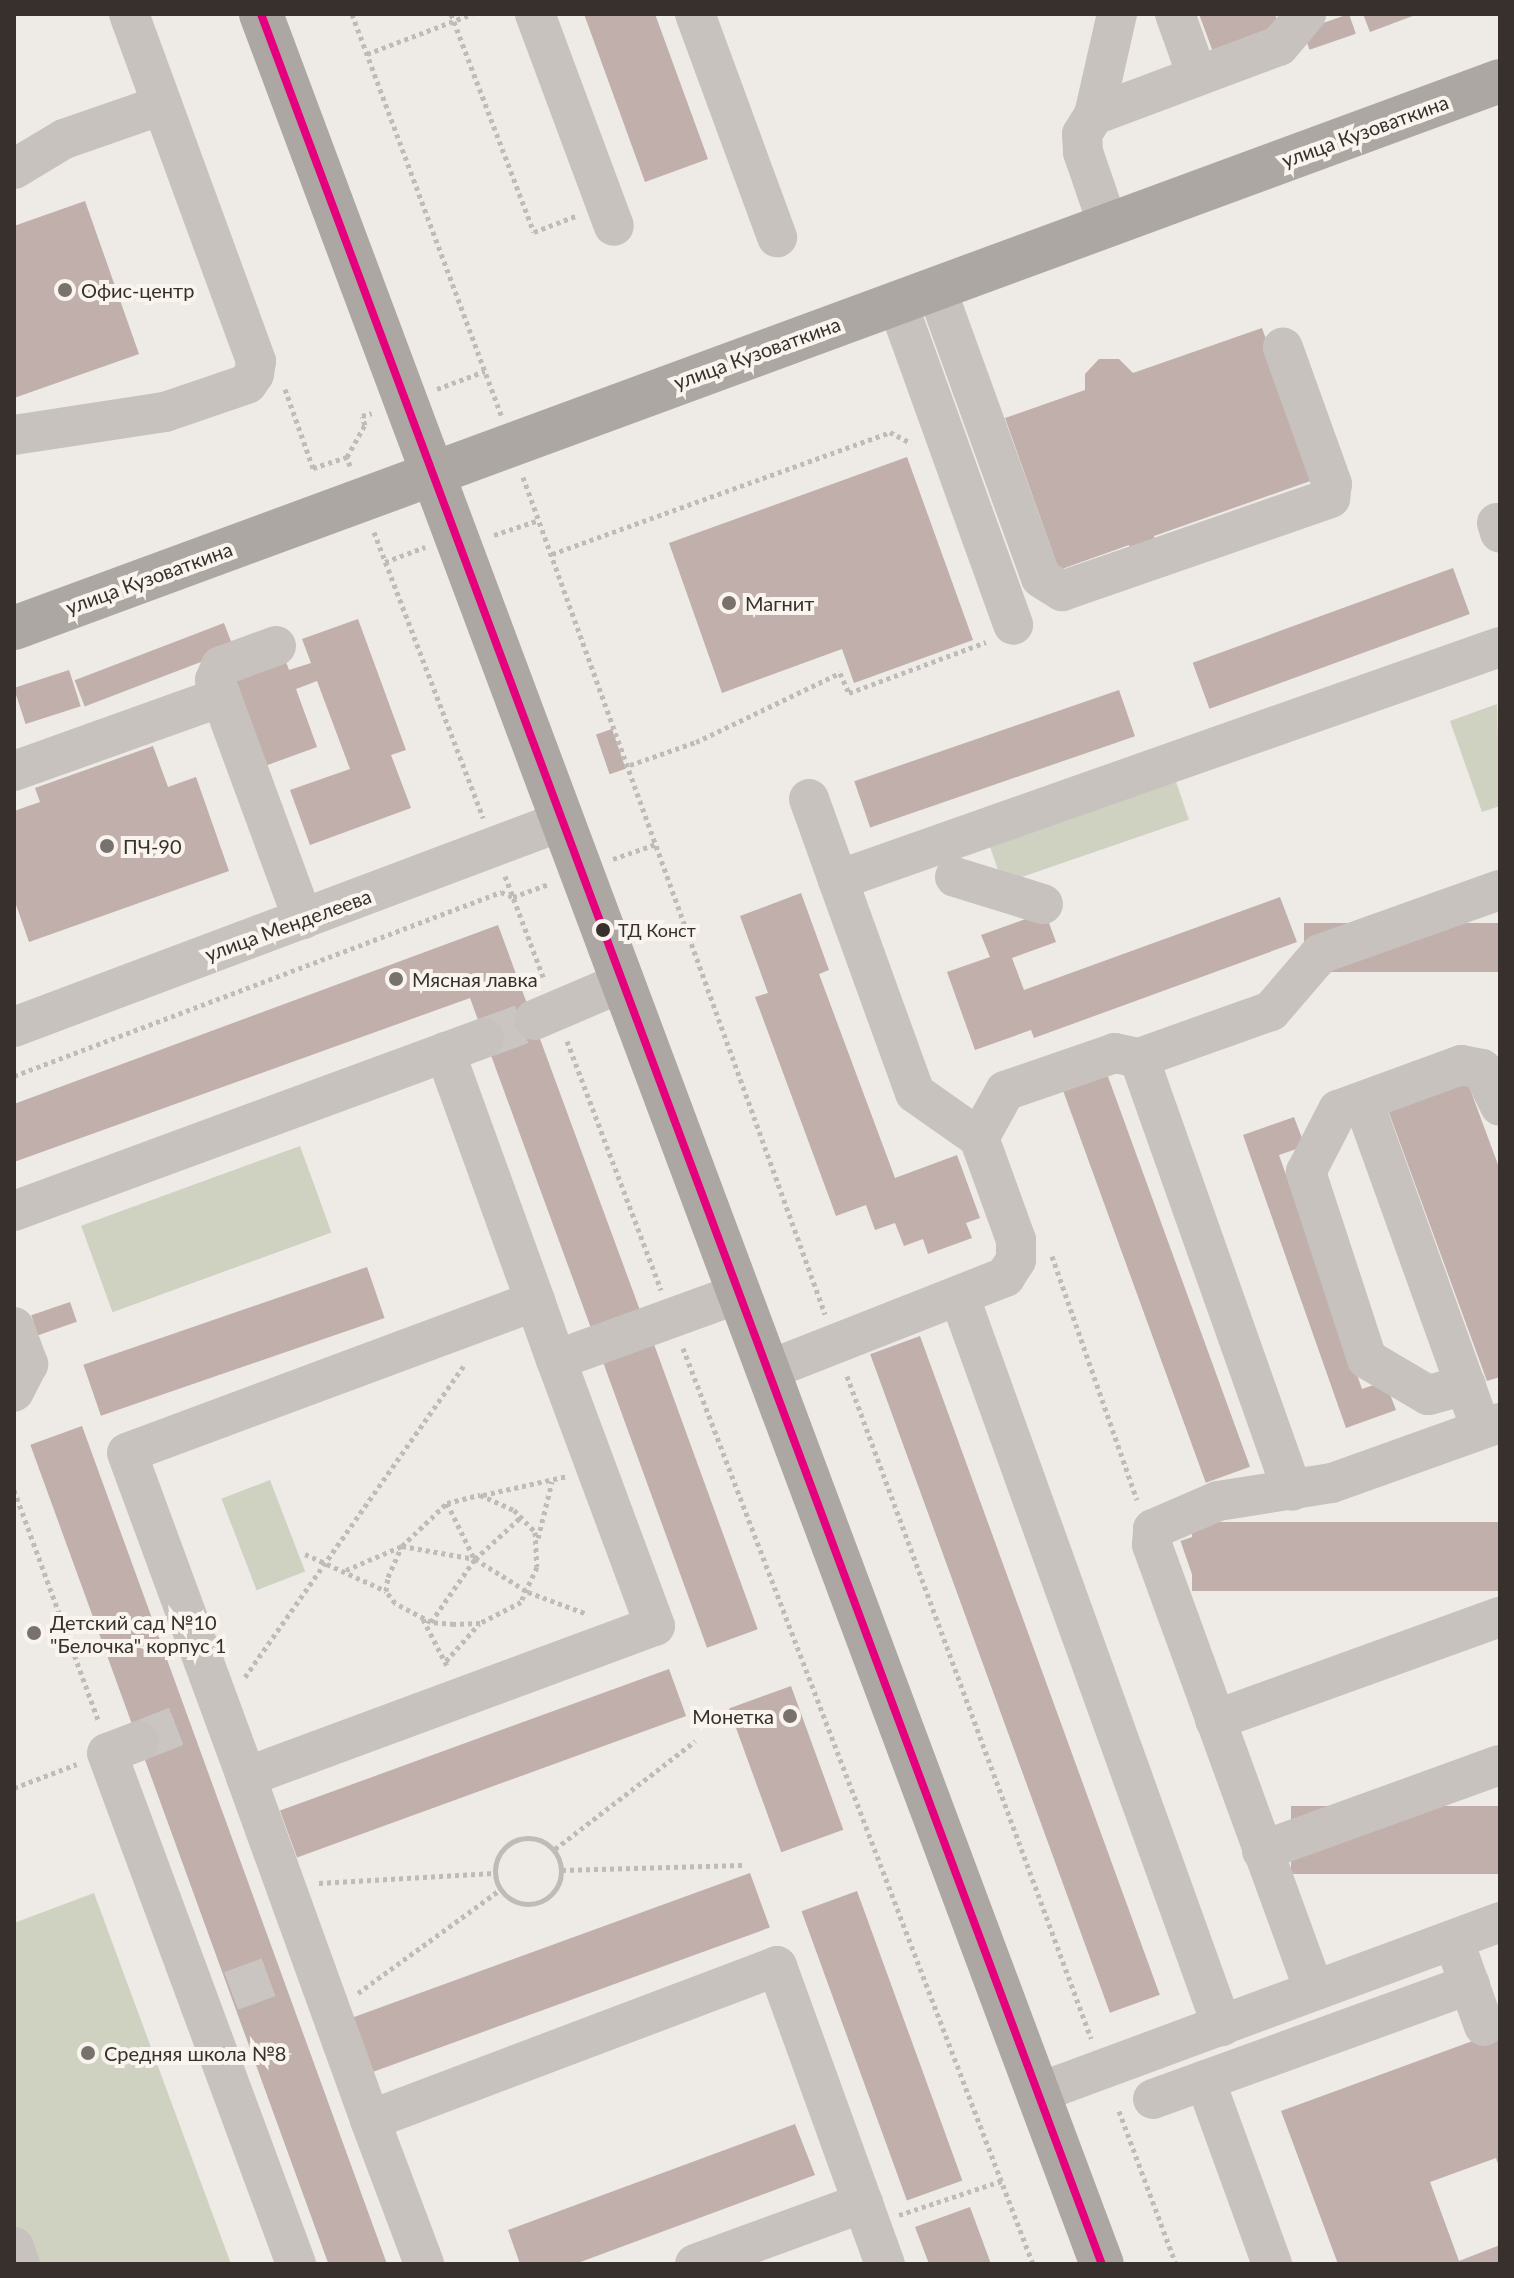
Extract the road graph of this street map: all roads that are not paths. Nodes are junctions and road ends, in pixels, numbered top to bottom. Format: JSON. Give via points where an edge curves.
{"nodes":[{"id":1,"x":129,"y":14,"type":"edge"},
{"id":2,"x":261,"y":14,"type":"edge"},
{"id":3,"x":535,"y":14,"type":"edge"},
{"id":4,"x":695,"y":14,"type":"edge"},
{"id":5,"x":1117,"y":14,"type":"edge"},
{"id":6,"x":1175,"y":14,"type":"edge"},
{"id":7,"x":1306,"y":14,"type":"edge"},
{"id":8,"x":1197,"y":75,"type":"junction"},
{"id":9,"x":1500,"y":81,"type":"edge"},
{"id":10,"x":162,"y":105,"type":"junction"},
{"id":11,"x":1094,"y":115,"type":"junction"},
{"id":12,"x":14,"y":169,"type":"edge"},
{"id":13,"x":610,"y":215,"type":"road end"},
{"id":14,"x":1108,"y":225,"type":"junction"},
{"id":15,"x":777,"y":237,"type":"dead end"},
{"id":16,"x":916,"y":295,"type":"junction"},
{"id":17,"x":1283,"y":348,"type":"dead end"},
{"id":18,"x":14,"y":435,"type":"edge"},
{"id":19,"x":431,"y":473,"type":"junction"},
{"id":20,"x":1000,"y":625,"type":"road end"},
{"id":21,"x":14,"y":628,"type":"edge"},
{"id":22,"x":276,"y":646,"type":"dead end"},
{"id":23,"x":1500,"y":647,"type":"edge"},
{"id":24,"x":221,"y":697,"type":"junction"},
{"id":25,"x":14,"y":771,"type":"edge"},
{"id":26,"x":809,"y":799,"type":"dead end"},
{"id":27,"x":562,"y":821,"type":"junction"},
{"id":28,"x":955,"y":878,"type":"junction"},
{"id":29,"x":838,"y":880,"type":"junction"},
{"id":30,"x":1500,"y":890,"type":"edge"},
{"id":31,"x":1043,"y":904,"type":"dead end"},
{"id":32,"x":303,"y":919,"type":"junction"},
{"id":33,"x":623,"y":982,"type":"junction"},
{"id":34,"x":544,"y":1014,"type":"tunnel mouth"},
{"id":35,"x":14,"y":1027,"type":"edge"},
{"id":36,"x":484,"y":1038,"type":"tunnel mouth"},
{"id":37,"x":445,"y":1052,"type":"junction"},
{"id":38,"x":1139,"y":1058,"type":"junction"},
{"id":39,"x":1363,"y":1101,"type":"junction"},
{"id":40,"x":1500,"y":1106,"type":"edge"},
{"id":41,"x":979,"y":1138,"type":"junction"},
{"id":42,"x":14,"y":1211,"type":"edge"},
{"id":43,"x":740,"y":1293,"type":"junction"},
{"id":44,"x":960,"y":1298,"type":"junction"},
{"id":45,"x":517,"y":1307,"type":"junction"},
{"id":46,"x":14,"y":1327,"type":"edge"},
{"id":47,"x":556,"y":1360,"type":"junction"},
{"id":48,"x":769,"y":1370,"type":"junction"},
{"id":49,"x":1466,"y":1385,"type":"junction"},
{"id":50,"x":14,"y":1392,"type":"edge"},
{"id":51,"x":1491,"y":1426,"type":"edge"},
{"id":52,"x":1292,"y":1491,"type":"junction"},
{"id":53,"x":1500,"y":1617,"type":"edge"},
{"id":54,"x":1215,"y":1720,"type":"junction"},
{"id":55,"x":123,"y":1747,"type":"road end"},
{"id":56,"x":1500,"y":1765,"type":"edge"},
{"id":57,"x":246,"y":1777,"type":"junction"},
{"id":58,"x":1262,"y":1851,"type":"junction"},
{"id":59,"x":1500,"y":1922,"type":"edge"},
{"id":60,"x":1454,"y":1939,"type":"junction"},
{"id":61,"x":1470,"y":1984,"type":"junction"},
{"id":62,"x":1314,"y":1990,"type":"junction"},
{"id":63,"x":1222,"y":2026,"type":"junction"},
{"id":64,"x":1484,"y":2026,"type":"dead end"},
{"id":65,"x":1205,"y":2080,"type":"junction"},
{"id":66,"x":1038,"y":2093,"type":"junction"},
{"id":67,"x":1153,"y":2099,"type":"dead end"},
{"id":68,"x":370,"y":2120,"type":"junction"},
{"id":69,"x":875,"y":2211,"type":"junction"},
{"id":70,"x":14,"y":2247,"type":"edge"},
{"id":71,"x":20,"y":2264,"type":"edge"},
{"id":72,"x":296,"y":2264,"type":"edge"},
{"id":73,"x":424,"y":2264,"type":"edge"},
{"id":74,"x":695,"y":2264,"type":"edge"},
{"id":75,"x":885,"y":2264,"type":"edge"},
{"id":76,"x":1102,"y":2264,"type":"edge"},
{"id":77,"x":1272,"y":2264,"type":"edge"}],
"edges":[{"from":1,"to":10,"type":"street"},
{"from":2,"to":19,"type":"main road"},
{"from":3,"to":13,"type":"street"},
{"from":4,"to":15,"type":"street"},
{"from":5,"to":11,"type":"street"},
{"from":6,"to":8,"type":"street"},
{"from":7,"to":8,"type":"street","via":[[1279,46]]},
{"from":8,"to":11,"type":"street"},
{"from":9,"to":14,"type":"main road","name":"улица Кузоваткина"},
{"from":10,"to":12,"type":"street","via":[[64,139]]},
{"from":10,"to":18,"type":"street","via":[[256,361],[254,374],[247,384],[165,412]]},
{"from":11,"to":14,"type":"street","via":[[1082,134],[1083,152]]},
{"from":14,"to":16,"type":"main road","name":"улица Кузоваткина"},
{"from":16,"to":17,"type":"street","via":[[1041,578],[1062,591],[1330,498],[1332,484]]},
{"from":16,"to":19,"type":"main road","name":"улица Кузоваткина"},
{"from":16,"to":20,"type":"street"},
{"from":19,"to":21,"type":"main road","name":"улица Кузоваткина"},
{"from":19,"to":27,"type":"main road"},
{"from":22,"to":24,"type":"street","via":[[218,669]]},
{"from":23,"to":28,"type":"street"},
{"from":24,"to":25,"type":"street"},
{"from":24,"to":32,"type":"street"},
{"from":26,"to":29,"type":"street"},
{"from":27,"to":32,"type":"street","name":"улица Менделеева"},
{"from":27,"to":33,"type":"main road"},
{"from":28,"to":29,"type":"street"},
{"from":28,"to":31,"type":"street"},
{"from":29,"to":41,"type":"street","via":[[915,1093]]},
{"from":30,"to":38,"type":"street","via":[[1320,954],[1271,1011]]},
{"from":32,"to":35,"type":"street","name":"улица Менделеева"},
{"from":33,"to":34,"type":"street"},
{"from":33,"to":43,"type":"main road"},
{"from":36,"to":37,"type":"street"},
{"from":37,"to":42,"type":"street"},
{"from":37,"to":45,"type":"street"},
{"from":38,"to":41,"type":"street","via":[[1115,1053],[1005,1091]]},
{"from":38,"to":52,"type":"street"},
{"from":39,"to":40,"type":"street","via":[[1472,1066],[1490,1079]]},
{"from":39,"to":49,"type":"street"},
{"from":39,"to":49,"type":"street","via":[[1329,1118],[1306,1182],[1367,1359],[1428,1395]]},
{"from":41,"to":44,"type":"street","via":[[1016,1240],[1016,1260],[1005,1277]]},
{"from":43,"to":47,"type":"street"},
{"from":43,"to":48,"type":"main road"},
{"from":44,"to":48,"type":"street"},
{"from":44,"to":63,"type":"street"},
{"from":45,"to":47,"type":"street"},
{"from":45,"to":57,"type":"street","via":[[127,1453],[206,1716]]},
{"from":46,"to":50,"type":"street","via":[[28,1364]]},
{"from":47,"to":57,"type":"street","via":[[655,1626]]},
{"from":48,"to":66,"type":"main road"},
{"from":49,"to":51,"type":"street"},
{"from":51,"to":52,"type":"street"},
{"from":52,"to":54,"type":"street","via":[[1227,1499],[1153,1529],[1152,1545]]},
{"from":53,"to":54,"type":"street"},
{"from":54,"to":58,"type":"street"},
{"from":55,"to":72,"type":"street","via":[[216,1996]]},
{"from":56,"to":58,"type":"street"},
{"from":57,"to":68,"type":"street","via":[[298,1966]]},
{"from":58,"to":62,"type":"street"},
{"from":59,"to":60,"type":"street"},
{"from":60,"to":61,"type":"street"},
{"from":60,"to":62,"type":"street"},
{"from":61,"to":64,"type":"street"},
{"from":61,"to":65,"type":"street"},
{"from":62,"to":63,"type":"street"},
{"from":63,"to":66,"type":"street"},
{"from":65,"to":67,"type":"street"},
{"from":65,"to":77,"type":"street"},
{"from":66,"to":76,"type":"main road"},
{"from":68,"to":69,"type":"street","via":[[777,1966]]},
{"from":68,"to":73,"type":"street"},
{"from":69,"to":74,"type":"street"},
{"from":69,"to":75,"type":"street"},
{"from":70,"to":71,"type":"street"}]}
